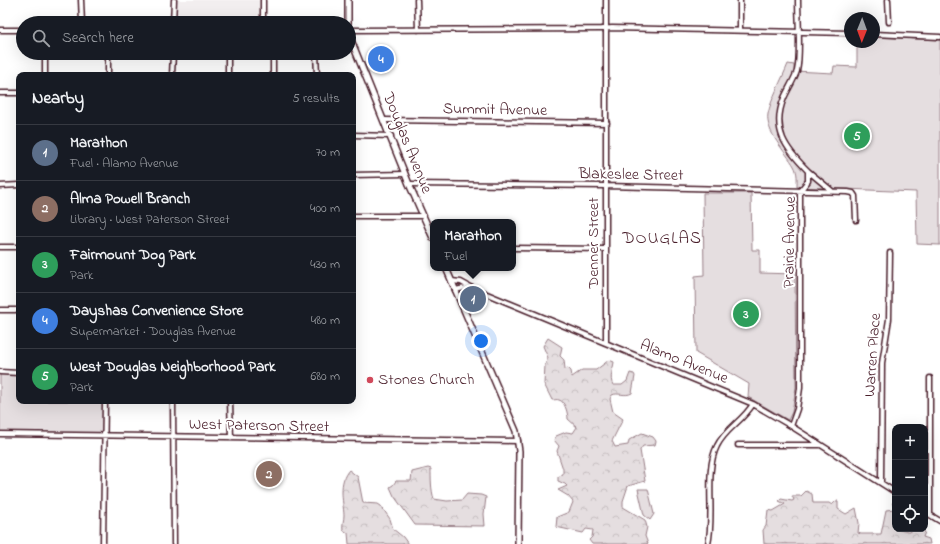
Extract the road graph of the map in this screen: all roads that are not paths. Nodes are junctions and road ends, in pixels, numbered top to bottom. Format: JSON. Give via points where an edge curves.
{"nodes":[{"id":1,"x":81,"y":0,"type":"edge"},
{"id":2,"x":174,"y":0,"type":"edge"},
{"id":3,"x":263,"y":0,"type":"edge"},
{"id":4,"x":348,"y":0,"type":"edge"},
{"id":5,"x":418,"y":0,"type":"edge"},
{"id":6,"x":606,"y":0,"type":"edge"},
{"id":7,"x":740,"y":0,"type":"edge"},
{"id":8,"x":798,"y":0,"type":"edge"},
{"id":9,"x":888,"y":0,"type":"edge"},
{"id":10,"x":82,"y":16,"type":"edge"},
{"id":11,"x":173,"y":16,"type":"edge"},
{"id":12,"x":263,"y":16,"type":"edge"},
{"id":13,"x":348,"y":16,"type":"edge"},
{"id":14,"x":889,"y":22,"type":"dead end"},
{"id":15,"x":606,"y":28,"type":"junction"},
{"id":16,"x":0,"y":30,"type":"edge"},
{"id":17,"x":16,"y":30,"type":"edge"},
{"id":18,"x":356,"y":30,"type":"edge"},
{"id":19,"x":418,"y":30,"type":"junction"},
{"id":20,"x":740,"y":30,"type":"junction"},
{"id":21,"x":798,"y":32,"type":"junction"},
{"id":22,"x":844,"y":33,"type":"edge"},
{"id":23,"x":880,"y":34,"type":"edge"},
{"id":24,"x":940,"y":37,"type":"edge"},
{"id":25,"x":356,"y":55,"type":"edge"},
{"id":26,"x":45,"y":60,"type":"edge"},
{"id":27,"x":108,"y":60,"type":"edge"},
{"id":28,"x":173,"y":60,"type":"edge"},
{"id":29,"x":228,"y":60,"type":"edge"},
{"id":30,"x":273,"y":60,"type":"edge"},
{"id":31,"x":316,"y":60,"type":"edge"},
{"id":32,"x":45,"y":72,"type":"edge"},
{"id":33,"x":108,"y":72,"type":"edge"},
{"id":34,"x":172,"y":72,"type":"edge"},
{"id":35,"x":228,"y":72,"type":"edge"},
{"id":36,"x":273,"y":72,"type":"edge"},
{"id":37,"x":316,"y":72,"type":"edge"},
{"id":38,"x":16,"y":93,"type":"edge"},
{"id":39,"x":0,"y":94,"type":"edge"},
{"id":40,"x":384,"y":120,"type":"junction"},
{"id":41,"x":607,"y":123,"type":"junction"},
{"id":42,"x":356,"y":135,"type":"edge"},
{"id":43,"x":390,"y":136,"type":"junction"},
{"id":44,"x":808,"y":171,"type":"junction"},
{"id":45,"x":405,"y":174,"type":"junction"},
{"id":46,"x":356,"y":175,"type":"edge"},
{"id":47,"x":409,"y":184,"type":"junction"},
{"id":48,"x":0,"y":186,"type":"edge"},
{"id":49,"x":16,"y":186,"type":"edge"},
{"id":50,"x":606,"y":186,"type":"junction"},
{"id":51,"x":800,"y":191,"type":"junction"},
{"id":52,"x":833,"y":191,"type":"junction"},
{"id":53,"x":356,"y":216,"type":"edge"},
{"id":54,"x":423,"y":216,"type":"junction"},
{"id":55,"x":856,"y":220,"type":"dead end"},
{"id":56,"x":430,"y":231,"type":"edge"},
{"id":57,"x":0,"y":247,"type":"edge"},
{"id":58,"x":16,"y":247,"type":"edge"},
{"id":59,"x":516,"y":248,"type":"edge"},
{"id":60,"x":606,"y":249,"type":"junction"},
{"id":61,"x":890,"y":253,"type":"dead end"},
{"id":62,"x":447,"y":271,"type":"edge"},
{"id":63,"x":451,"y":281,"type":"junction"},
{"id":64,"x":470,"y":288,"type":"junction"},
{"id":65,"x":455,"y":290,"type":"junction"},
{"id":66,"x":0,"y":310,"type":"edge"},
{"id":67,"x":16,"y":310,"type":"edge"},
{"id":68,"x":606,"y":343,"type":"junction"},
{"id":69,"x":0,"y":372,"type":"edge"},
{"id":70,"x":16,"y":373,"type":"edge"},
{"id":71,"x":930,"y":378,"type":"dead end"},
{"id":72,"x":105,"y":404,"type":"edge"},
{"id":73,"x":173,"y":404,"type":"edge"},
{"id":74,"x":230,"y":404,"type":"edge"},
{"id":75,"x":753,"y":404,"type":"junction"},
{"id":76,"x":791,"y":426,"type":"junction"},
{"id":77,"x":0,"y":434,"type":"edge"},
{"id":78,"x":105,"y":435,"type":"junction"},
{"id":79,"x":173,"y":437,"type":"junction"},
{"id":80,"x":230,"y":438,"type":"junction"},
{"id":81,"x":518,"y":441,"type":"junction"},
{"id":82,"x":738,"y":444,"type":"dead end"},
{"id":83,"x":820,"y":445,"type":"junction"},
{"id":84,"x":881,"y":483,"type":"junction"},
{"id":85,"x":892,"y":490,"type":"edge"},
{"id":86,"x":930,"y":515,"type":"joint"},
{"id":87,"x":940,"y":521,"type":"edge"},
{"id":88,"x":103,"y":544,"type":"edge"},
{"id":89,"x":174,"y":544,"type":"edge"},
{"id":90,"x":518,"y":544,"type":"edge"},
{"id":91,"x":708,"y":544,"type":"edge"}],
"edges":[{"from":1,"to":10,"type":"street"},
{"from":2,"to":11,"type":"street"},
{"from":3,"to":12,"type":"street"},
{"from":4,"to":13,"type":"main road"},
{"from":5,"to":19,"type":"street"},
{"from":6,"to":15,"type":"street","name":"Denner Street"},
{"from":7,"to":20,"type":"street"},
{"from":8,"to":21,"type":"street"},
{"from":9,"to":14,"type":"street"},
{"from":15,"to":19,"type":"street"},
{"from":15,"to":20,"type":"street"},
{"from":15,"to":41,"type":"street","name":"Denner Street"},
{"from":16,"to":17,"type":"street"},
{"from":18,"to":19,"type":"street"},
{"from":20,"to":21,"type":"street"},
{"from":21,"to":22,"type":"street"},
{"from":21,"to":44,"type":"street","via":[[797,71],[781,105],[779,126],[788,148]]},
{"from":23,"to":24,"type":"street"},
{"from":25,"to":40,"type":"main road","name":"Douglas Avenue"},
{"from":26,"to":32,"type":"street"},
{"from":27,"to":33,"type":"street"},
{"from":28,"to":34,"type":"street"},
{"from":29,"to":35,"type":"street"},
{"from":30,"to":36,"type":"street"},
{"from":31,"to":37,"type":"street"},
{"from":38,"to":39,"type":"street"},
{"from":40,"to":41,"type":"street","name":"Summit Avenue"},
{"from":40,"to":43,"type":"main road","name":"Douglas Avenue"},
{"from":41,"to":50,"type":"street","name":"Denner Street"},
{"from":42,"to":43,"type":"street"},
{"from":43,"to":45,"type":"main road","name":"Douglas Avenue"},
{"from":44,"to":51,"type":"street","name":"Prairie Avenue","via":[[808,181]]},
{"from":44,"to":52,"type":"street"},
{"from":45,"to":46,"type":"street"},
{"from":45,"to":47,"type":"main road","name":"Douglas Avenue"},
{"from":47,"to":50,"type":"street","name":"Blakeslee Street"},
{"from":47,"to":54,"type":"main road","name":"Douglas Avenue"},
{"from":48,"to":49,"type":"street"},
{"from":50,"to":51,"type":"street","name":"Blakeslee Street"},
{"from":50,"to":60,"type":"street","name":"Denner Street"},
{"from":51,"to":52,"type":"street","name":"Blakeslee Street"},
{"from":51,"to":76,"type":"street","name":"Prairie Avenue","via":[[800,388]]},
{"from":52,"to":55,"type":"street","name":"Blakeslee Street","via":[[853,193]]},
{"from":53,"to":54,"type":"street"},
{"from":54,"to":56,"type":"main road","name":"Douglas Avenue"},
{"from":57,"to":58,"type":"street"},
{"from":59,"to":60,"type":"street"},
{"from":60,"to":68,"type":"street","name":"Denner Street"},
{"from":61,"to":84,"type":"street","name":"Warren Place","via":[[889,319],[882,363]]},
{"from":62,"to":63,"type":"main road"},
{"from":63,"to":64,"type":"street","name":"Alamo Avenue","via":[[461,282]]},
{"from":63,"to":65,"type":"main road"},
{"from":64,"to":65,"type":"street"},
{"from":64,"to":68,"type":"street","name":"Alamo Avenue"},
{"from":65,"to":81,"type":"main road","via":[[516,431]]},
{"from":66,"to":67,"type":"street"},
{"from":68,"to":75,"type":"street","name":"Alamo Avenue"},
{"from":69,"to":70,"type":"street"},
{"from":71,"to":86,"type":"street"},
{"from":72,"to":78,"type":"street"},
{"from":73,"to":79,"type":"street"},
{"from":74,"to":80,"type":"street"},
{"from":75,"to":76,"type":"street","name":"Alamo Avenue"},
{"from":75,"to":91,"type":"street","via":[[715,448],[711,465]]},
{"from":76,"to":83,"type":"street","name":"Alamo Avenue"},
{"from":77,"to":78,"type":"street","name":"West Paterson Street"},
{"from":78,"to":79,"type":"street","name":"West Paterson Street"},
{"from":78,"to":88,"type":"street"},
{"from":79,"to":80,"type":"street","name":"West Paterson Street"},
{"from":79,"to":89,"type":"street"},
{"from":80,"to":81,"type":"street","name":"West Paterson Street"},
{"from":81,"to":90,"type":"main road"},
{"from":82,"to":83,"type":"street"},
{"from":83,"to":84,"type":"street","name":"Alamo Avenue"},
{"from":84,"to":85,"type":"street","name":"Alamo Avenue"},
{"from":86,"to":87,"type":"street"}]}
